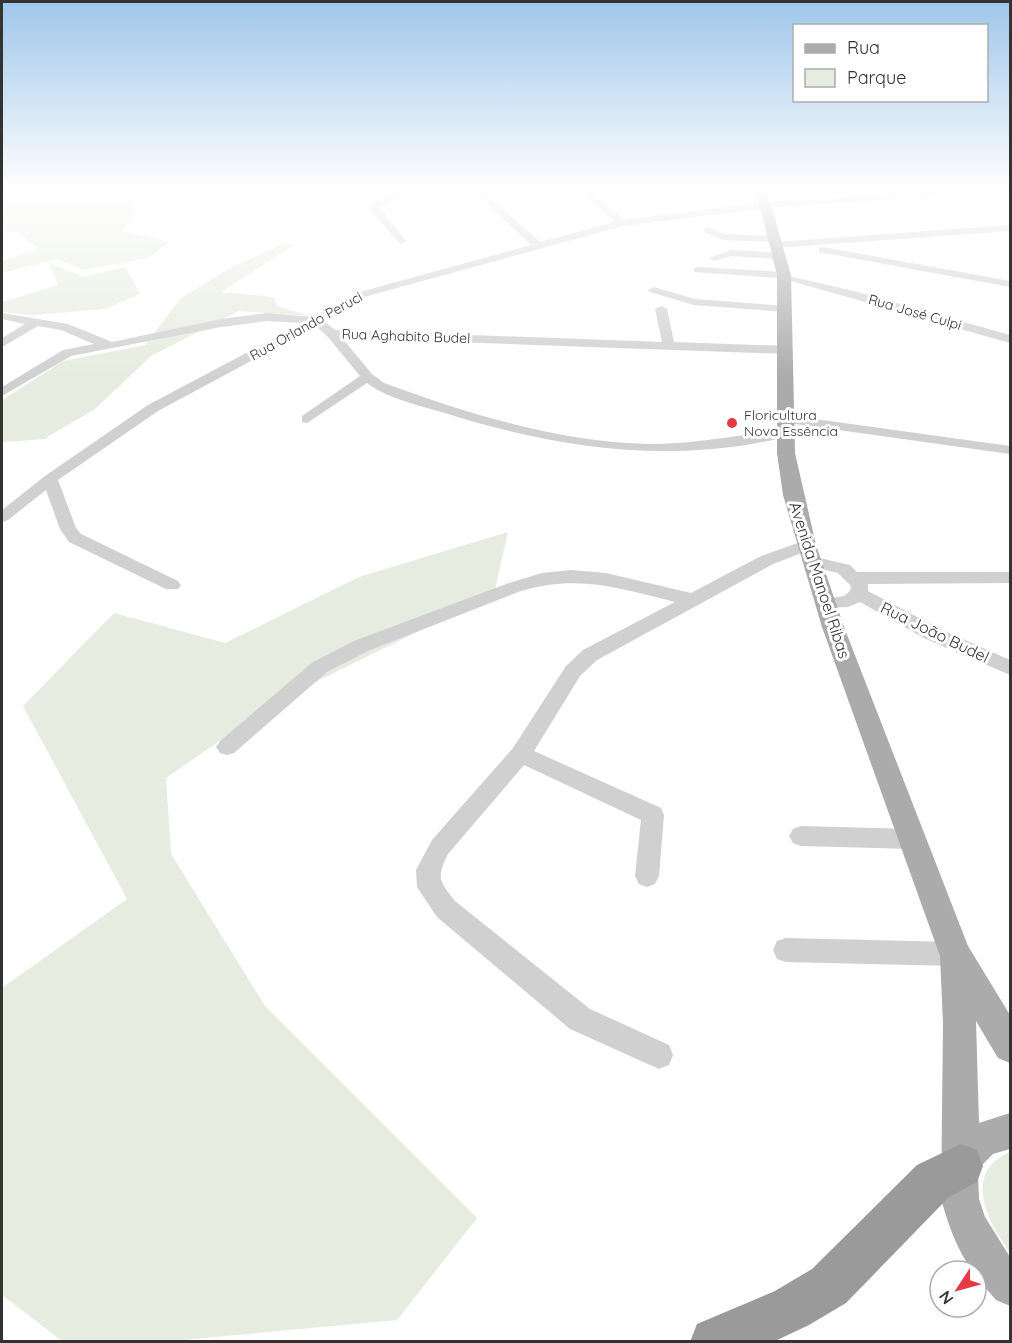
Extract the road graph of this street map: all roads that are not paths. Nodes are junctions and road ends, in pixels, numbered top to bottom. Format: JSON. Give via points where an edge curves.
{"nodes":[{"id":1,"x":510,"y":254,"type":"edge"},
{"id":2,"x":726,"y":254,"type":"edge"},
{"id":3,"x":779,"y":254,"type":"edge"},
{"id":4,"x":848,"y":254,"type":"edge"},
{"id":5,"x":714,"y":258,"type":"dead end"},
{"id":6,"x":698,"y":270,"type":"dead end"},
{"id":7,"x":1011,"y":271,"type":"edge"},
{"id":8,"x":959,"y":275,"type":"junction"},
{"id":9,"x":784,"y":277,"type":"junction"},
{"id":10,"x":1011,"y":284,"type":"edge"},
{"id":11,"x":654,"y":290,"type":"dead end"},
{"id":12,"x":661,"y":309,"type":"dead end"},
{"id":13,"x":786,"y":309,"type":"junction"},
{"id":14,"x":2,"y":316,"type":"edge"},
{"id":15,"x":317,"y":321,"type":"junction"},
{"id":16,"x":36,"y":322,"type":"junction"},
{"id":17,"x":332,"y":334,"type":"junction"},
{"id":18,"x":1011,"y":339,"type":"edge"},
{"id":19,"x":2,"y":343,"type":"edge"},
{"id":20,"x":105,"y":345,"type":"junction"},
{"id":21,"x":669,"y":345,"type":"junction"},
{"id":22,"x":787,"y":350,"type":"junction"},
{"id":23,"x":367,"y":377,"type":"junction"},
{"id":24,"x":2,"y":392,"type":"edge"},
{"id":25,"x":307,"y":419,"type":"dead end"},
{"id":26,"x":785,"y":426,"type":"junction"},
{"id":27,"x":1011,"y":450,"type":"edge"},
{"id":28,"x":50,"y":479,"type":"junction"},
{"id":29,"x":2,"y":517,"type":"edge"},
{"id":30,"x":808,"y":553,"type":"junction"},
{"id":31,"x":1011,"y":577,"type":"edge"},
{"id":32,"x":172,"y":585,"type":"dead end"},
{"id":33,"x":858,"y":586,"type":"junction"},
{"id":34,"x":693,"y":600,"type":"junction"},
{"id":35,"x":825,"y":604,"type":"junction"},
{"id":36,"x":1008,"y":666,"type":"edge"},
{"id":37,"x":227,"y":747,"type":"dead end"},
{"id":38,"x":521,"y":754,"type":"junction"},
{"id":39,"x":801,"y":836,"type":"dead end"},
{"id":40,"x":912,"y":839,"type":"junction"},
{"id":41,"x":647,"y":876,"type":"dead end"},
{"id":42,"x":786,"y":950,"type":"dead end"},
{"id":43,"x":955,"y":954,"type":"junction"},
{"id":44,"x":1011,"y":1046,"type":"edge"},
{"id":45,"x":659,"y":1055,"type":"dead end"},
{"id":46,"x":1011,"y":1131,"type":"edge"},
{"id":47,"x":961,"y":1166,"type":"junction"},
{"id":48,"x":1011,"y":1287,"type":"edge"},
{"id":49,"x":716,"y":1341,"type":"edge"}],
"edges":[{"from":1,"to":15,"type":"street","name":"Rua Orlando Peruci","via":[[360,295]]},
{"from":2,"to":5,"type":"street"},
{"from":3,"to":9,"type":"main road","name":"Avenida Manoel Ribas"},
{"from":4,"to":8,"type":"street"},
{"from":6,"to":9,"type":"street","name":"Rua José Culpi"},
{"from":7,"to":8,"type":"street"},
{"from":8,"to":10,"type":"street"},
{"from":9,"to":13,"type":"main road","name":"Avenida Manoel Ribas"},
{"from":9,"to":18,"type":"street","name":"Rua José Culpi"},
{"from":11,"to":13,"type":"street","via":[[694,302]]},
{"from":12,"to":21,"type":"street"},
{"from":13,"to":22,"type":"main road","name":"Avenida Manoel Ribas"},
{"from":14,"to":16,"type":"street"},
{"from":15,"to":17,"type":"street","name":"Rua Aghabito Budel"},
{"from":15,"to":20,"type":"street","via":[[254,318],[123,345]]},
{"from":15,"to":28,"type":"street","name":"Rua Orlando Peruci","via":[[161,404]]},
{"from":16,"to":19,"type":"street"},
{"from":16,"to":20,"type":"street","via":[[72,330]]},
{"from":17,"to":21,"type":"street","name":"Rua Aghabito Budel"},
{"from":17,"to":23,"type":"street"},
{"from":20,"to":24,"type":"street","via":[[60,356]]},
{"from":21,"to":22,"type":"street","name":"Rua Aghabito Budel"},
{"from":22,"to":26,"type":"main road","name":"Avenida Manoel Ribas"},
{"from":23,"to":25,"type":"street"},
{"from":23,"to":26,"type":"street","via":[[389,390],[487,420],[603,445],[669,447]]},
{"from":26,"to":27,"type":"street"},
{"from":26,"to":30,"type":"main road","name":"Avenida Manoel Ribas","via":[[788,473]]},
{"from":28,"to":29,"type":"street","name":"Rua Orlando Peruci"},
{"from":28,"to":32,"type":"street","via":[[75,538]]},
{"from":30,"to":33,"type":"street","name":"Rua João Budel","via":[[834,565]]},
{"from":30,"to":34,"type":"street","via":[[767,560]]},
{"from":30,"to":35,"type":"main road","name":"Avenida Manoel Ribas"},
{"from":31,"to":33,"type":"street"},
{"from":33,"to":35,"type":"street","via":[[848,601]]},
{"from":33,"to":36,"type":"street","name":"Rua João Budel","via":[[931,633]]},
{"from":34,"to":37,"type":"street","via":[[606,579],[571,576],[515,586],[361,646],[320,667]]},
{"from":34,"to":38,"type":"street","via":[[590,655],[573,671]]},
{"from":35,"to":40,"type":"main road","name":"Avenida Manoel Ribas"},
{"from":38,"to":41,"type":"street","via":[[652,815]]},
{"from":38,"to":45,"type":"street","via":[[440,847],[428,870],[429,887],[446,909],[580,1018]]},
{"from":39,"to":40,"type":"street"},
{"from":40,"to":43,"type":"main road","name":"Avenida Manoel Ribas"},
{"from":42,"to":43,"type":"street"},
{"from":43,"to":44,"type":"main road","name":"Avenida Manoel Ribas"},
{"from":43,"to":47,"type":"main road","name":"Avenida Manoel Ribas","via":[[960,1024]]},
{"from":46,"to":47,"type":"main road","via":[[990,1134],[972,1146]]},
{"from":47,"to":48,"type":"main road","name":"Avenida Manoel Ribas","via":[[963,1218],[976,1246]]},
{"from":47,"to":49,"type":"highway","via":[[933,1181],[829,1286],[792,1308]]}]}
